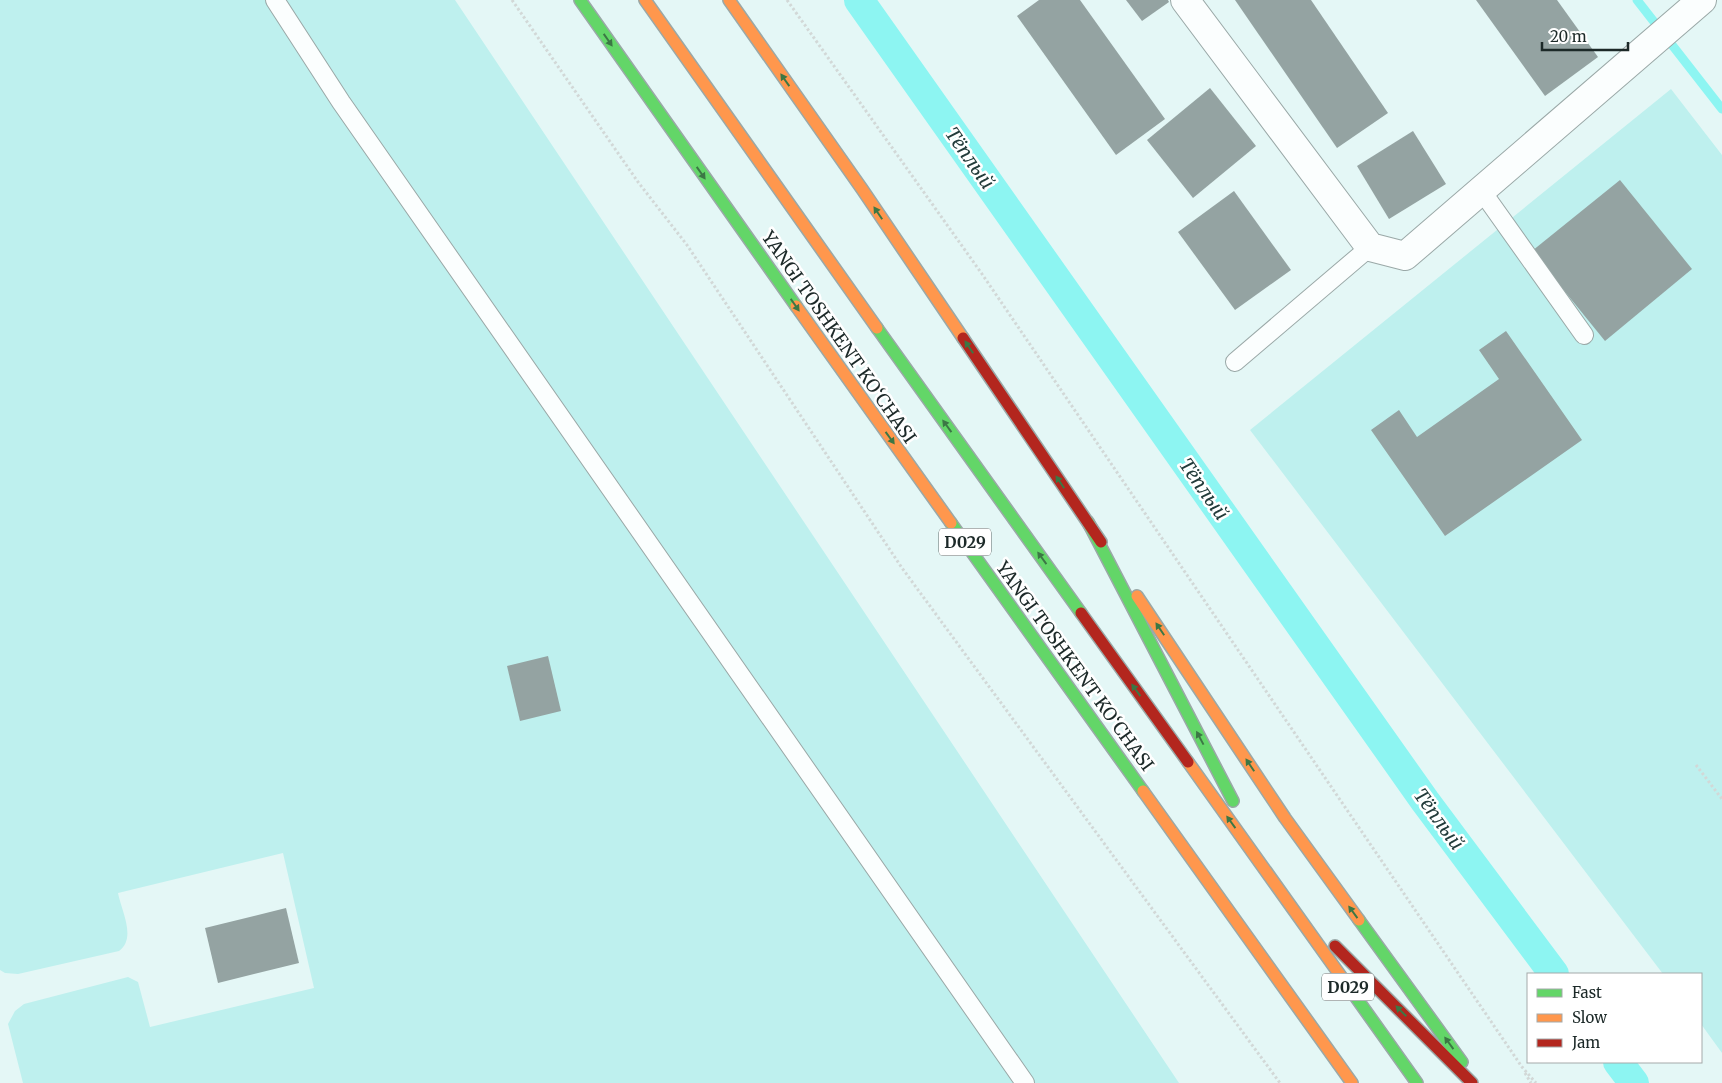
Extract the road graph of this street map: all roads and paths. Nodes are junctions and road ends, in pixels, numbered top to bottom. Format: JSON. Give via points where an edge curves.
{"nodes":[{"id":1,"x":275,"y":0,"type":"edge"},
{"id":2,"x":512,"y":0,"type":"edge"},
{"id":3,"x":580,"y":0,"type":"edge"},
{"id":4,"x":645,"y":0,"type":"edge"},
{"id":5,"x":729,"y":0,"type":"edge"},
{"id":6,"x":787,"y":0,"type":"edge"},
{"id":7,"x":1185,"y":0,"type":"edge"},
{"id":8,"x":1718,"y":0,"type":"edge"},
{"id":9,"x":1722,"y":5,"type":"edge"},
{"id":10,"x":1693,"y":8,"type":"edge"},
{"id":11,"x":1481,"y":190,"type":"junction"},
{"id":12,"x":1370,"y":247,"type":"junction"},
{"id":13,"x":1584,"y":335,"type":"dead end"},
{"id":14,"x":1235,"y":362,"type":"dead end"},
{"id":15,"x":1088,"y":522,"type":"junction"},
{"id":16,"x":1696,"y":765,"type":"dead end"},
{"id":17,"x":1722,"y":800,"type":"edge"},
{"id":18,"x":1279,"y":890,"type":"junction"},
{"id":19,"x":1516,"y":1058,"type":"junction"},
{"id":20,"x":1025,"y":1083,"type":"edge"},
{"id":21,"x":1280,"y":1083,"type":"edge"},
{"id":22,"x":1352,"y":1083,"type":"edge"},
{"id":23,"x":1417,"y":1083,"type":"edge"},
{"id":24,"x":1472,"y":1083,"type":"edge"},
{"id":25,"x":1477,"y":1083,"type":"edge"},
{"id":26,"x":1531,"y":1083,"type":"edge"},
{"id":27,"x":1536,"y":1083,"type":"edge"}],
"edges":[{"from":1,"to":20,"type":"lane","via":[[341,102]]},
{"from":2,"to":21,"type":"path","via":[[638,182],[687,245],[902,568]]},
{"from":3,"to":22,"type":"main road","name":"YANGI TOSHKENT KO‘CHASI","number":"D029","one_way":true},
{"from":18,"to":4,"type":"main road","name":"YANGI TOSHKENT KO‘CHASI","number":"D029","one_way":true},
{"from":15,"to":5,"type":"main road","one_way":true},
{"from":6,"to":19,"type":"path","via":[[982,274]]},
{"from":7,"to":12,"type":"street"},
{"from":8,"to":9,"type":"street"},
{"from":10,"to":11,"type":"street"},
{"from":11,"to":12,"type":"street","via":[[1405,256]]},
{"from":11,"to":13,"type":"lane"},
{"from":12,"to":14,"type":"lane"},
{"from":18,"to":15,"type":"main road","one_way":true},
{"from":25,"to":15,"type":"main road","one_way":true,"via":[[1285,818]]},
{"from":16,"to":17,"type":"path"},
{"from":18,"to":23,"type":"main road","name":"YANGI TOSHKENT KO‘CHASI","number":"D029"},
{"from":24,"to":18,"type":"main road","one_way":true},
{"from":19,"to":26,"type":"path"},
{"from":19,"to":27,"type":"path"}]}
